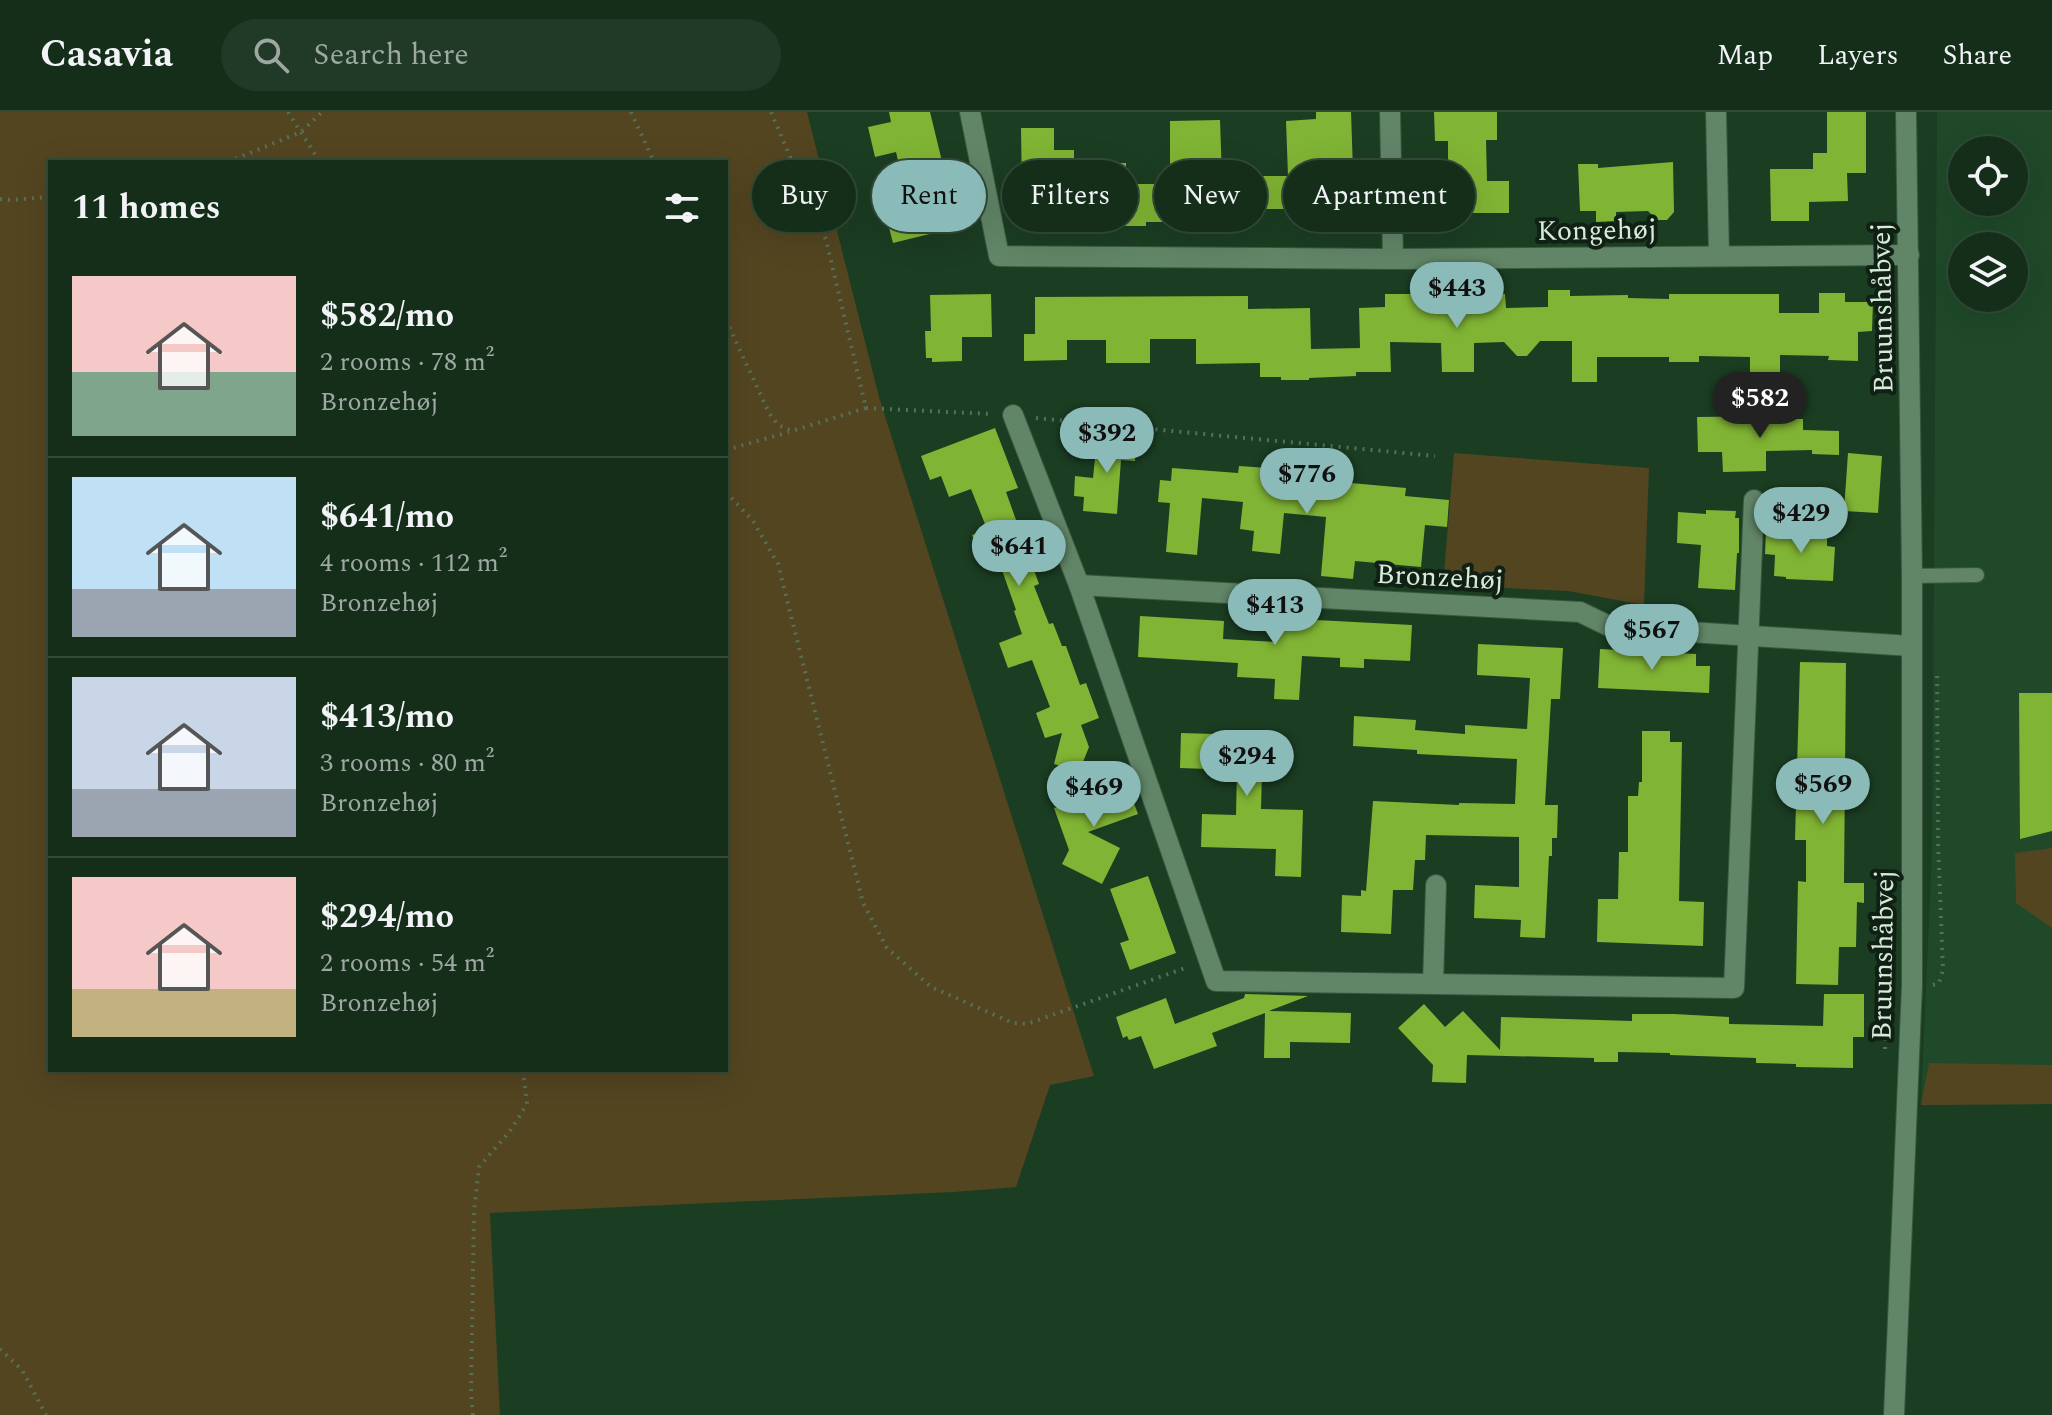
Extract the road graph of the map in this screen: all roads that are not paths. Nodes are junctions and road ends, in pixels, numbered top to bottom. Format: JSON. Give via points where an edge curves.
{"nodes":[{"id":1,"x":970,"y":112,"type":"edge"},
{"id":2,"x":1390,"y":112,"type":"edge"},
{"id":3,"x":1716,"y":112,"type":"edge"},
{"id":4,"x":1906,"y":112,"type":"edge"},
{"id":5,"x":1719,"y":255,"type":"junction"},
{"id":6,"x":1909,"y":255,"type":"junction"},
{"id":7,"x":1393,"y":259,"type":"junction"},
{"id":8,"x":1013,"y":415,"type":"road end"},
{"id":9,"x":1754,"y":500,"type":"dead end"},
{"id":10,"x":1977,"y":575,"type":"dead end"},
{"id":11,"x":1912,"y":576,"type":"junction"},
{"id":12,"x":1079,"y":585,"type":"junction"},
{"id":13,"x":1748,"y":635,"type":"junction"},
{"id":14,"x":1912,"y":646,"type":"junction"},
{"id":15,"x":1436,"y":885,"type":"dead end"},
{"id":16,"x":1433,"y":984,"type":"junction"},
{"id":17,"x":1894,"y":1415,"type":"edge"}],
"edges":[{"from":1,"to":7,"type":"street","name":"Kongehøj","via":[[999,256]]},
{"from":2,"to":7,"type":"street"},
{"from":3,"to":5,"type":"street"},
{"from":4,"to":6,"type":"street","name":"Bruunshåbvej"},
{"from":5,"to":6,"type":"street","name":"Kongehøj"},
{"from":5,"to":7,"type":"street","name":"Kongehøj"},
{"from":6,"to":11,"type":"street","name":"Bruunshåbvej"},
{"from":8,"to":12,"type":"street"},
{"from":9,"to":13,"type":"street"},
{"from":10,"to":11,"type":"lane"},
{"from":11,"to":14,"type":"street","name":"Bruunshåbvej"},
{"from":12,"to":13,"type":"street","name":"Bronzehøj","via":[[1580,612],[1611,627]]},
{"from":12,"to":16,"type":"street","via":[[1216,981]]},
{"from":13,"to":14,"type":"street","name":"Bronzehøj"},
{"from":13,"to":16,"type":"street","via":[[1734,988]]},
{"from":14,"to":17,"type":"street","name":"Bruunshåbvej","via":[[1912,985]]},
{"from":15,"to":16,"type":"street"}]}
